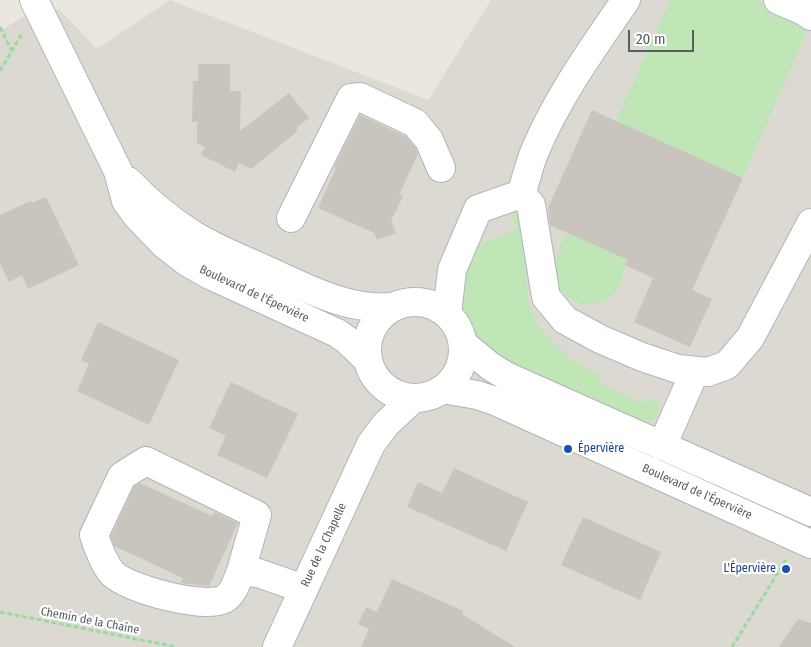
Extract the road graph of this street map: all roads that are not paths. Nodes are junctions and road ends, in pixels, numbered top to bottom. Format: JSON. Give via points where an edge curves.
{"nodes":[{"id":1,"x":626,"y":0,"type":"edge"},
{"id":2,"x":778,"y":0,"type":"edge"},
{"id":3,"x":39,"y":4,"type":"edge"},
{"id":4,"x":811,"y":16,"type":"edge"},
{"id":5,"x":442,"y":168,"type":"dead end"},
{"id":6,"x":118,"y":171,"type":"junction"},
{"id":7,"x":521,"y":194,"type":"junction"},
{"id":8,"x":291,"y":218,"type":"dead end"},
{"id":9,"x":811,"y":223,"type":"edge"},
{"id":10,"x":452,"y":270,"type":"junction"},
{"id":11,"x":404,"y":304,"type":"junction"},
{"id":12,"x":447,"y":314,"type":"junction"},
{"id":13,"x":463,"y":344,"type":"junction"},
{"id":14,"x":371,"y":369,"type":"junction"},
{"id":15,"x":695,"y":371,"type":"junction"},
{"id":16,"x":443,"y":389,"type":"junction"},
{"id":17,"x":413,"y":399,"type":"junction"},
{"id":18,"x":371,"y":444,"type":"junction"},
{"id":19,"x":662,"y":446,"type":"junction"},
{"id":20,"x":811,"y":512,"type":"edge"},
{"id":21,"x":805,"y":541,"type":"edge"},
{"id":22,"x":241,"y":571,"type":"junction"},
{"id":23,"x":304,"y":589,"type":"junction"},
{"id":24,"x":277,"y":647,"type":"edge"}],
"edges":[{"from":1,"to":7,"type":"street","via":[[559,102],[534,153]]},
{"from":2,"to":4,"type":"street"},
{"from":3,"to":6,"type":"street","name":"Boulevard de l'Épervière"},
{"from":5,"to":8,"type":"street","via":[[429,140],[415,123],[360,97],[351,98]]},
{"from":6,"to":11,"type":"street","name":"Boulevard de l'Épervière","via":[[174,222],[222,250],[350,304],[367,307]]},
{"from":6,"to":14,"type":"street","name":"Boulevard de l'Épervière","via":[[126,201],[170,250],[210,275],[337,333],[348,340]]},
{"from":7,"to":10,"type":"street","via":[[478,209]]},
{"from":7,"to":15,"type":"street","via":[[530,205],[546,296],[565,320],[642,357]]},
{"from":9,"to":15,"type":"street","via":[[750,338],[727,365],[708,372]]},
{"from":10,"to":11,"type":"street","via":[[441,282]]},
{"from":10,"to":12,"type":"street"},
{"from":11,"to":12,"type":"street","via":[[432,305]]},
{"from":11,"to":14,"type":"street","via":[[380,316],[371,329],[366,344]]},
{"from":12,"to":13,"type":"street","via":[[458,328]]},
{"from":13,"to":16,"type":"street","via":[[459,369]]},
{"from":13,"to":19,"type":"street","via":[[506,376]]},
{"from":14,"to":17,"type":"street","via":[[392,394]]},
{"from":14,"to":18,"type":"street","name":"Rue de la Chapelle","via":[[376,421]]},
{"from":15,"to":19,"type":"street"},
{"from":16,"to":17,"type":"street"},
{"from":16,"to":21,"type":"street","name":"Boulevard de l'Épervière","via":[[495,401]]},
{"from":17,"to":18,"type":"street","name":"Rue de la Chapelle","via":[[386,424]]},
{"from":18,"to":23,"type":"street","name":"Rue de la Chapelle"},
{"from":19,"to":20,"type":"street"},
{"from":22,"to":22,"type":"street","via":[[257,514],[146,461],[122,476],[94,535],[112,574],[133,586],[194,602],[214,602],[226,599]]},
{"from":22,"to":23,"type":"street","via":[[258,573]]},
{"from":23,"to":24,"type":"street","name":"Rue de la Chapelle"}]}
